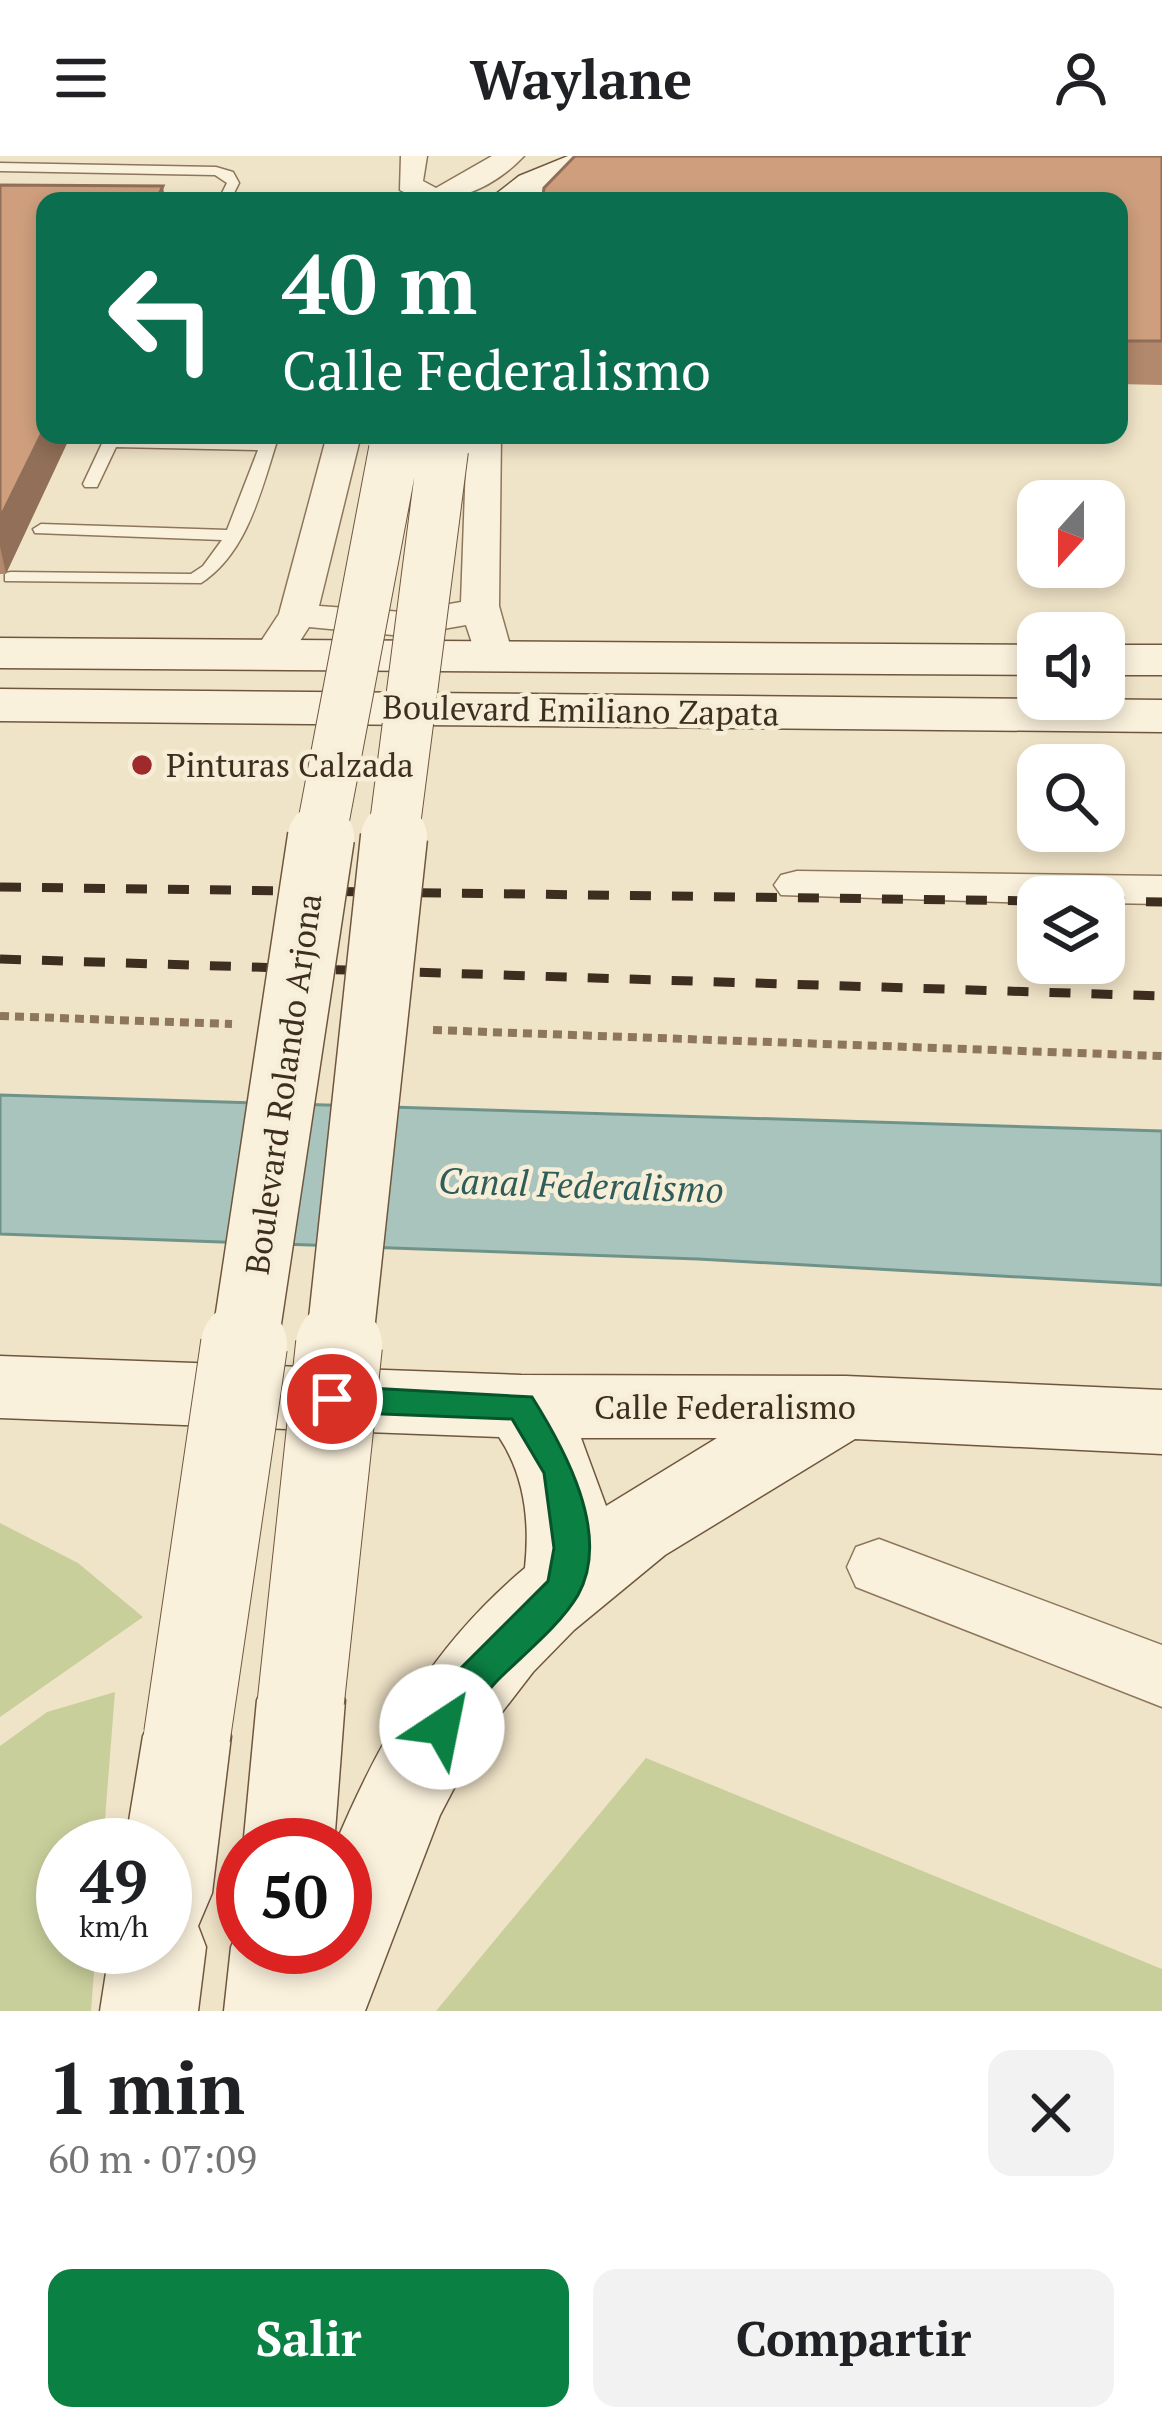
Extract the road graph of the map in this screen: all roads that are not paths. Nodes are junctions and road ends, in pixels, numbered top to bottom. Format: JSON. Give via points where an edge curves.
{"nodes":[{"id":1,"x":414,"y":156,"type":"edge"},
{"id":2,"x":511,"y":156,"type":"edge"},
{"id":3,"x":548,"y":156,"type":"edge"},
{"id":4,"x":612,"y":161,"type":"edge"},
{"id":5,"x":0,"y":167,"type":"edge"},
{"id":6,"x":228,"y":192,"type":"edge"},
{"id":7,"x":427,"y":192,"type":"edge"},
{"id":8,"x":457,"y":192,"type":"edge"},
{"id":9,"x":463,"y":192,"type":"edge"},
{"id":10,"x":518,"y":192,"type":"edge"},
{"id":11,"x":561,"y":192,"type":"edge"},
{"id":12,"x":110,"y":444,"type":"edge"},
{"id":13,"x":267,"y":444,"type":"edge"},
{"id":14,"x":341,"y":444,"type":"edge"},
{"id":15,"x":395,"y":444,"type":"edge"},
{"id":16,"x":444,"y":444,"type":"edge"},
{"id":17,"x":484,"y":444,"type":"edge"},
{"id":18,"x":91,"y":484,"type":"dead end"},
{"id":19,"x":41,"y":529,"type":"dead end"},
{"id":20,"x":231,"y":535,"type":"junction"},
{"id":21,"x":10,"y":578,"type":"dead end"},
{"id":22,"x":480,"y":606,"type":"junction"},
{"id":23,"x":285,"y":634,"type":"junction"},
{"id":24,"x":0,"y":653,"type":"edge"},
{"id":25,"x":494,"y":656,"type":"junction"},
{"id":26,"x":1017,"y":660,"type":"edge"},
{"id":27,"x":1125,"y":660,"type":"edge"},
{"id":28,"x":1162,"y":661,"type":"edge"},
{"id":29,"x":1017,"y":694,"type":"edge"},
{"id":30,"x":1125,"y":695,"type":"edge"},
{"id":31,"x":1162,"y":696,"type":"edge"},
{"id":32,"x":0,"y":704,"type":"edge"},
{"id":33,"x":818,"y":713,"type":"junction"},
{"id":34,"x":1162,"y":716,"type":"edge"},
{"id":35,"x":797,"y":884,"type":"dead end"},
{"id":36,"x":1162,"y":890,"type":"edge"},
{"id":37,"x":0,"y":1387,"type":"edge"},
{"id":38,"x":521,"y":1406,"type":"junction"},
{"id":39,"x":846,"y":1407,"type":"junction"},
{"id":40,"x":1162,"y":1421,"type":"edge"},
{"id":41,"x":879,"y":1567,"type":"dead end"},
{"id":42,"x":564,"y":1588,"type":"junction"},
{"id":43,"x":1162,"y":1676,"type":"edge"},
{"id":44,"x":176,"y":1818,"type":"edge"},
{"id":45,"x":290,"y":1818,"type":"edge"},
{"id":46,"x":372,"y":1876,"type":"edge"},
{"id":47,"x":154,"y":1974,"type":"edge"},
{"id":48,"x":276,"y":1974,"type":"edge"},
{"id":49,"x":330,"y":1974,"type":"edge"},
{"id":50,"x":148,"y":2011,"type":"edge"},
{"id":51,"x":273,"y":2011,"type":"edge"},
{"id":52,"x":316,"y":2011,"type":"edge"}],
"edges":[{"from":1,"to":7,"type":"street","via":[[409,184]]},
{"from":2,"to":8,"type":"street"},
{"from":3,"to":9,"type":"main road"},
{"from":4,"to":10,"type":"main road"},
{"from":4,"to":11,"type":"street"},
{"from":5,"to":6,"type":"lane","via":[[216,171],[229,175]]},
{"from":12,"to":18,"type":"lane"},
{"from":13,"to":20,"type":"lane"},
{"from":14,"to":23,"type":"street"},
{"from":15,"to":44,"type":"main road","name":"Boulevard Rolando Arjona","bridge":true,"via":[[309,898]]},
{"from":16,"to":45,"type":"main road","bridge":true,"via":[[411,676]]},
{"from":17,"to":22,"type":"street"},
{"from":19,"to":20,"type":"lane"},
{"from":20,"to":21,"type":"lane","via":[[218,565],[195,579]]},
{"from":22,"to":23,"type":"street","via":[[427,622]]},
{"from":22,"to":25,"type":"street"},
{"from":23,"to":24,"type":"main road","name":"Boulevard Emiliano Zapata"},
{"from":23,"to":25,"type":"main road","name":"Boulevard Emiliano Zapata"},
{"from":25,"to":26,"type":"main road","name":"Boulevard Emiliano Zapata"},
{"from":27,"to":28,"type":"main road"},
{"from":29,"to":33,"type":"main road","via":[[870,694]]},
{"from":30,"to":31,"type":"main road"},
{"from":32,"to":33,"type":"main road","name":"Boulevard Emiliano Zapata"},
{"from":33,"to":34,"type":"main road","name":"Boulevard Emiliano Zapata"},
{"from":35,"to":36,"type":"street"},
{"from":37,"to":38,"type":"main road","name":"Calle Federalismo"},
{"from":38,"to":39,"type":"main road","name":"Calle Federalismo"},
{"from":38,"to":42,"type":"main road","via":[[544,1437],[569,1509]]},
{"from":39,"to":40,"type":"main road","name":"Calle Federalismo"},
{"from":39,"to":42,"type":"main road","via":[[708,1479]]},
{"from":41,"to":43,"type":"street"},
{"from":42,"to":46,"type":"main road","via":[[463,1691]]},
{"from":47,"to":50,"type":"main road"},
{"from":48,"to":51,"type":"main road"},
{"from":49,"to":52,"type":"main road"}]}
